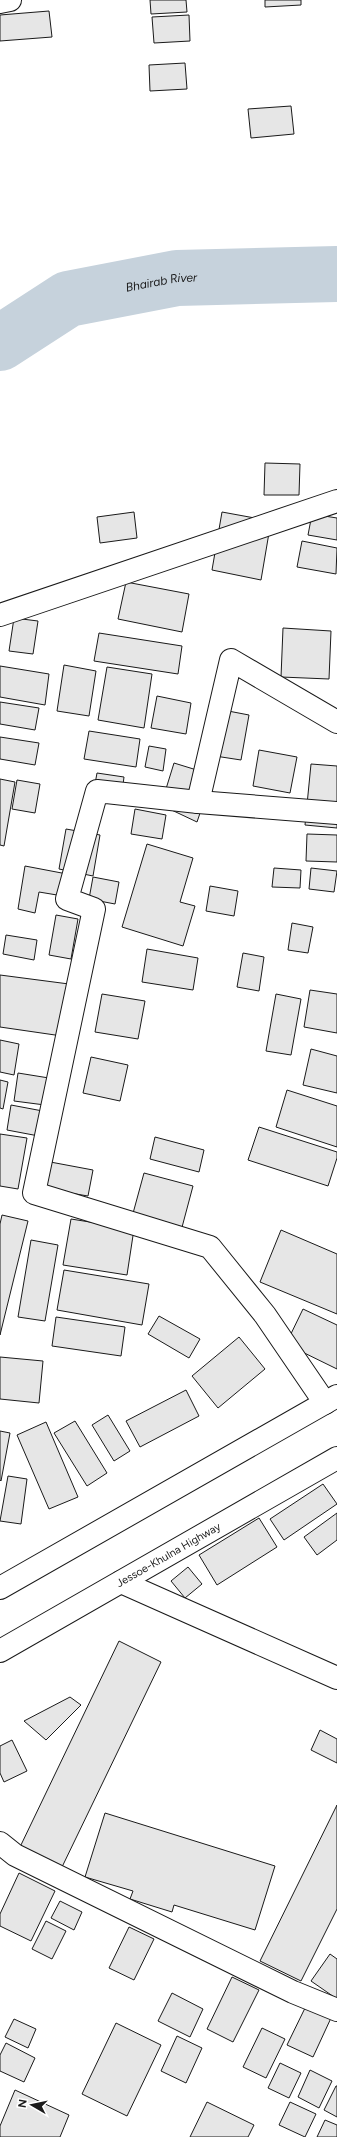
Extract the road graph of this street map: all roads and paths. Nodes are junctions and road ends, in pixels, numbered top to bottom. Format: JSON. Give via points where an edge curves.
{"nodes":[{"id":1,"x":10,"y":0,"type":"edge"},
{"id":2,"x":0,"y":2,"type":"edge"},
{"id":3,"x":337,"y":501,"type":"edge"},
{"id":4,"x":0,"y":615,"type":"edge"},
{"id":5,"x":337,"y":722,"type":"edge"},
{"id":6,"x":198,"y":802,"type":"junction"},
{"id":7,"x":337,"y":813,"type":"edge"},
{"id":8,"x":331,"y":1400,"type":"edge"},
{"id":9,"x":337,"y":1458,"type":"edge"},
{"id":10,"x":121,"y":1582,"type":"junction"},
{"id":11,"x":0,"y":1588,"type":"edge"},
{"id":12,"x":0,"y":1651,"type":"edge"},
{"id":13,"x":337,"y":1678,"type":"edge"},
{"id":14,"x":0,"y":1843,"type":"edge"},
{"id":15,"x":337,"y":2010,"type":"edge"}],
"edges":[{"from":1,"to":2,"type":"main road"},
{"from":3,"to":4,"type":"main road"},
{"from":5,"to":6,"type":"main road","via":[[231,660]]},
{"from":6,"to":7,"type":"main road"},
{"from":6,"to":8,"type":"main road","via":[[97,791],[67,899],[94,909],[34,1193],[210,1247]]},
{"from":8,"to":11,"type":"main road"},
{"from":9,"to":10,"type":"main road","name":"Jessoe-Khulna Highway"},
{"from":10,"to":12,"type":"main road","name":"Jessoe-Khulna Highway"},
{"from":10,"to":13,"type":"main road"},
{"from":14,"to":15,"type":"main road","via":[[15,1855],[293,1992]]}]}
